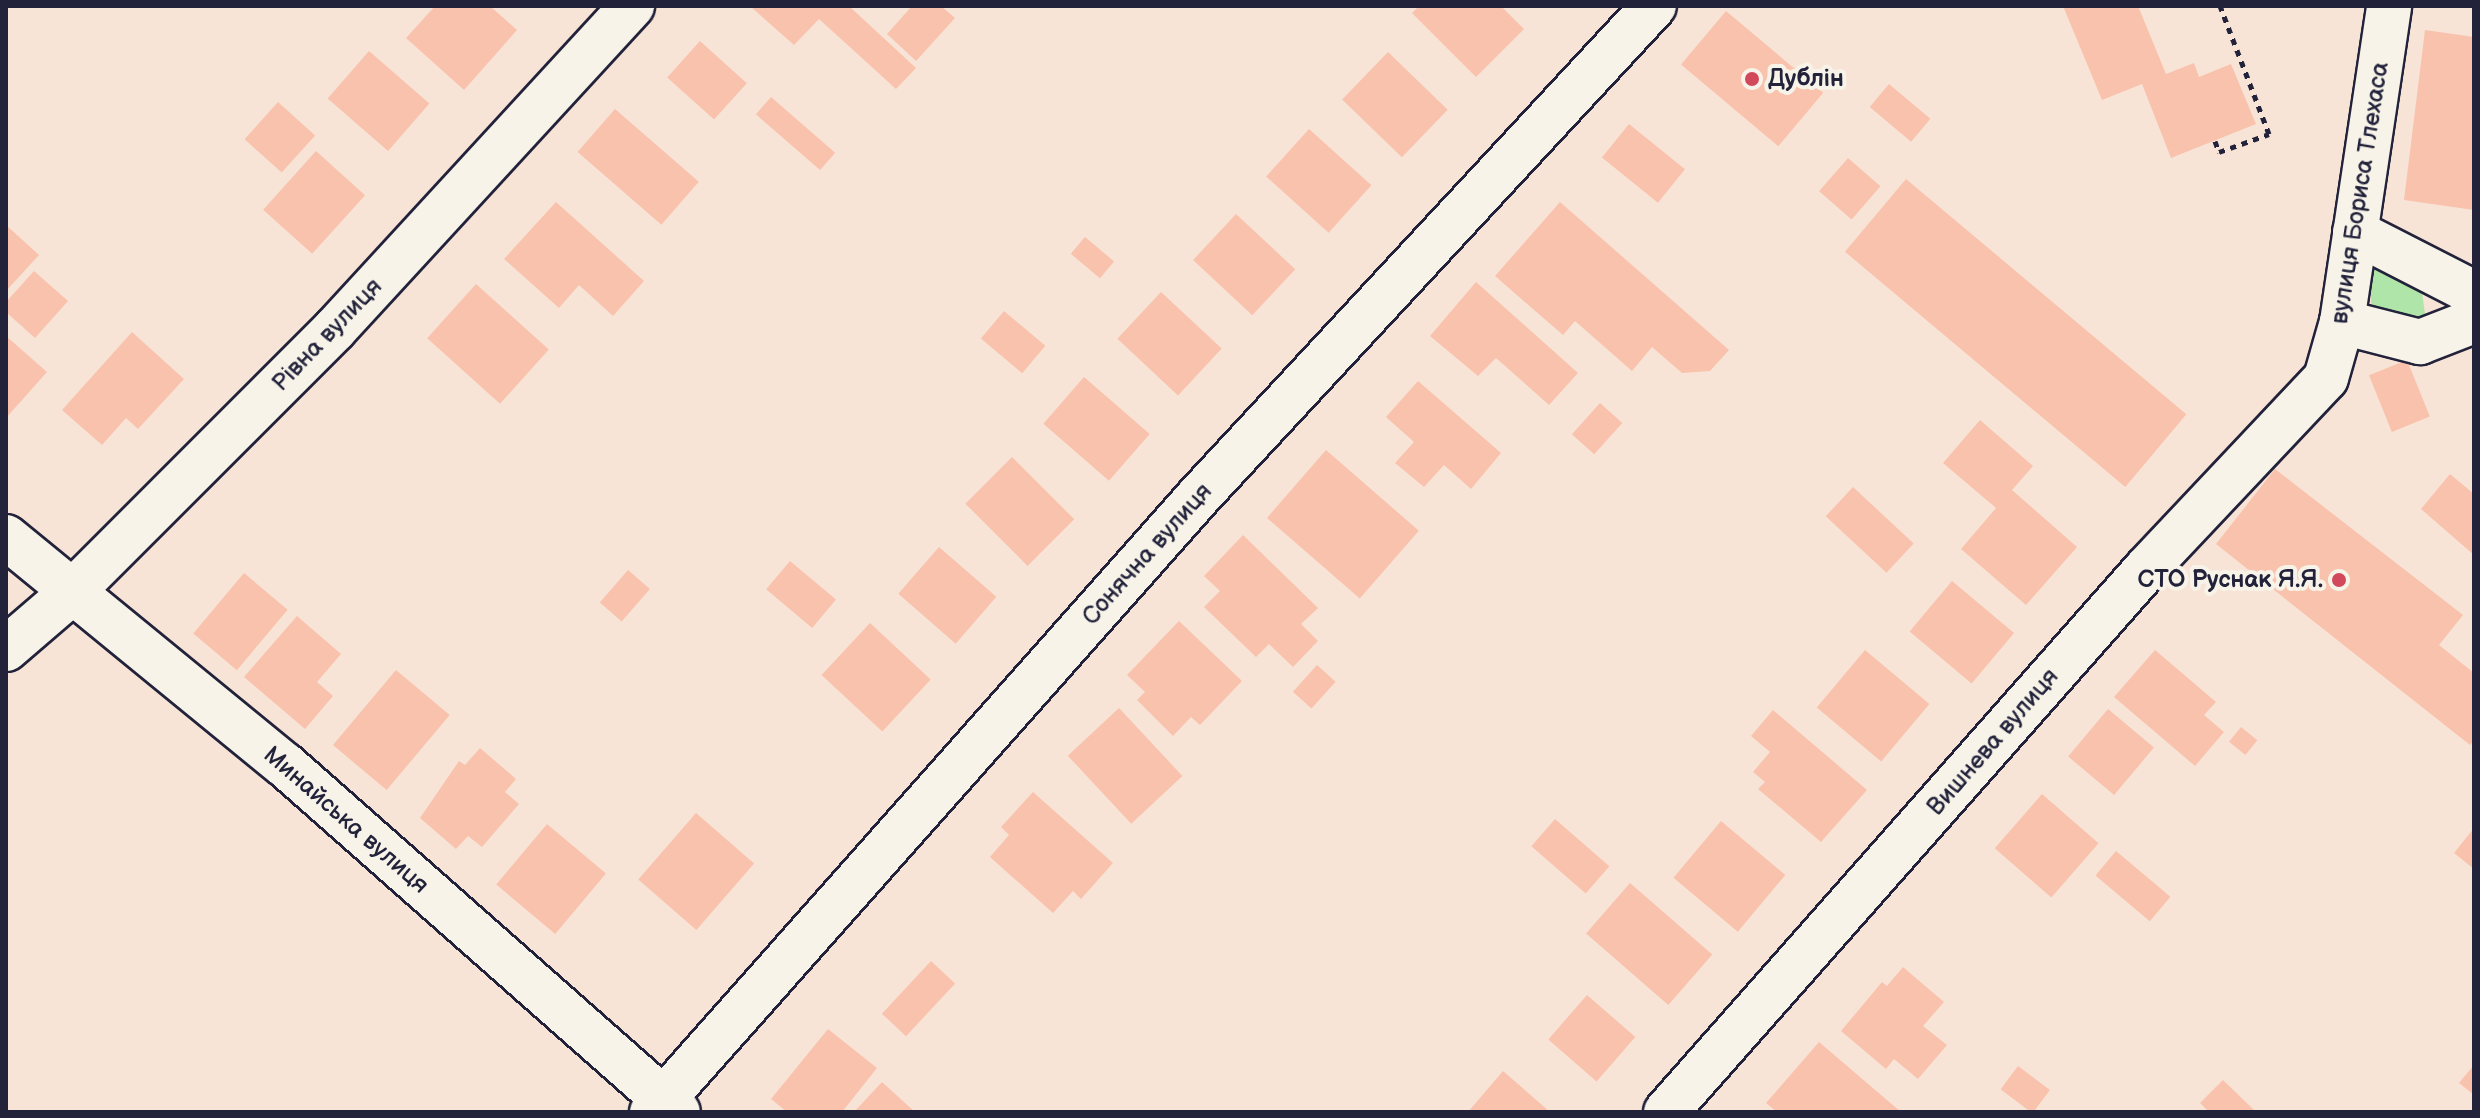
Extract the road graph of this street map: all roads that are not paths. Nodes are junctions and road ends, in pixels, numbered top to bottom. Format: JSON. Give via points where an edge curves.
{"nodes":[{"id":1,"x":632,"y":6,"type":"edge"},
{"id":2,"x":1654,"y":6,"type":"edge"},
{"id":3,"x":2389,"y":6,"type":"edge"},
{"id":4,"x":2355,"y":232,"type":"junction"},
{"id":5,"x":2457,"y":284,"type":"edge"},
{"id":6,"x":2342,"y":322,"type":"junction"},
{"id":7,"x":2456,"y":328,"type":"edge"},
{"id":8,"x":2326,"y":378,"type":"joint"},
{"id":9,"x":6,"y":537,"type":"edge"},
{"id":10,"x":70,"y":594,"type":"junction"},
{"id":11,"x":6,"y":649,"type":"edge"},
{"id":12,"x":664,"y":1108,"type":"edge"},
{"id":13,"x":1666,"y":1112,"type":"edge"}],
"edges":[{"from":1,"to":10,"type":"street","name":"Рівна вулиця","via":[[335,329]]},
{"from":2,"to":12,"type":"street","name":"Сонячна вулиця","via":[[1198,497]]},
{"from":3,"to":4,"type":"street","name":"вулиця Бориса Тлехаса"},
{"from":4,"to":5,"type":"street"},
{"from":4,"to":6,"type":"street","name":"вулиця Бориса Тлехаса"},
{"from":5,"to":7,"type":"street"},
{"from":6,"to":7,"type":"street","via":[[2420,342]]},
{"from":6,"to":8,"type":"street","name":"вулиця Бориса Тлехаса"},
{"from":8,"to":13,"type":"street","name":"Вишнева вулиця","via":[[2146,569]]},
{"from":9,"to":10,"type":"street","name":"Минайська вулиця"},
{"from":10,"to":11,"type":"street","name":"Рівна вулиця"},
{"from":10,"to":12,"type":"street","name":"Минайська вулиця","via":[[285,765]]}]}
